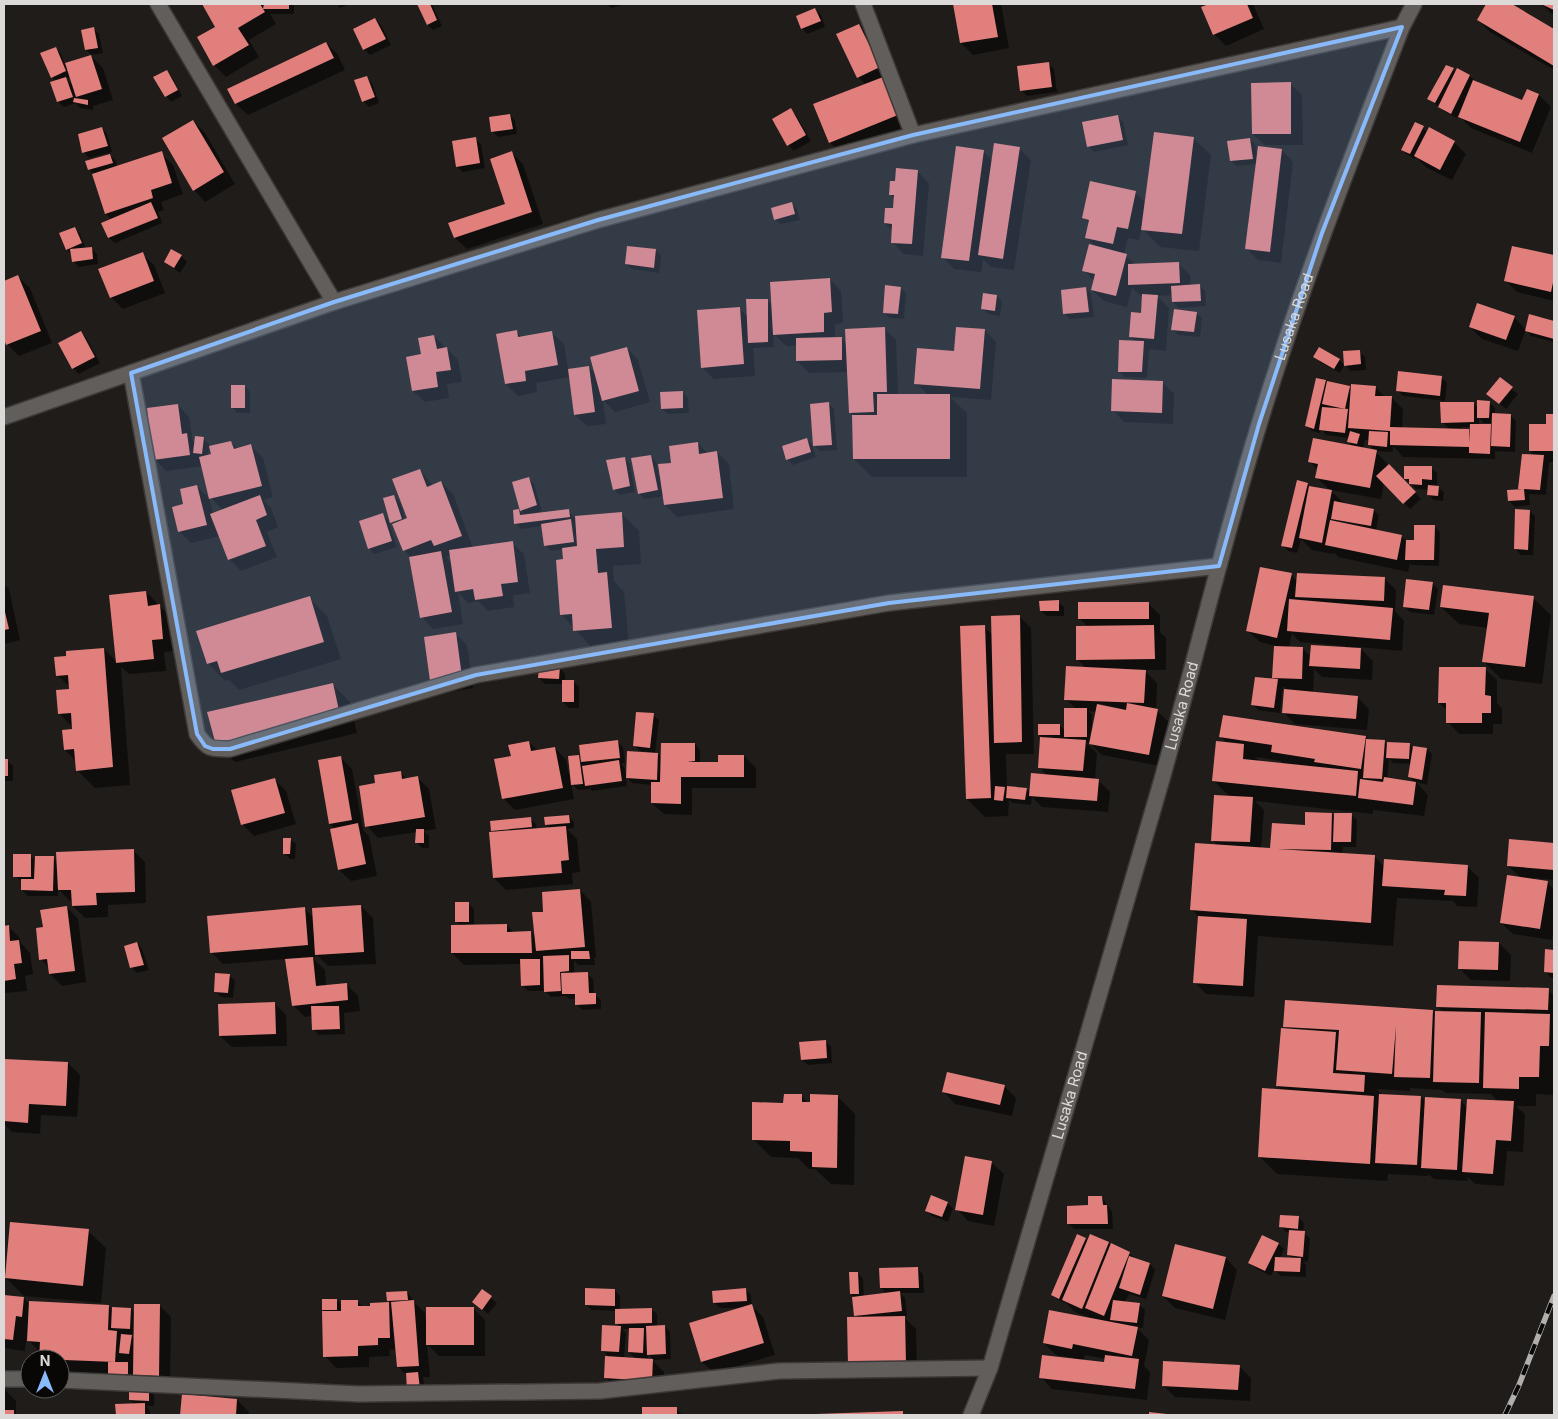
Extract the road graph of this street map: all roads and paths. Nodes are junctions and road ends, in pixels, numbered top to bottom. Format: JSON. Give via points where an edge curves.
{"nodes":[{"id":1,"x":158,"y":4,"type":"edge"},
{"id":2,"x":863,"y":4,"type":"edge"},
{"id":3,"x":1414,"y":4,"type":"edge"},
{"id":4,"x":1402,"y":27,"type":"junction"},
{"id":5,"x":913,"y":135,"type":"junction"},
{"id":6,"x":334,"y":302,"type":"junction"},
{"id":7,"x":131,"y":373,"type":"junction"},
{"id":8,"x":4,"y":417,"type":"edge"},
{"id":9,"x":1219,"y":566,"type":"junction"},
{"id":10,"x":990,"y":1368,"type":"junction"},
{"id":11,"x":4,"y":1379,"type":"edge"},
{"id":12,"x":20,"y":1380,"type":"edge"},
{"id":13,"x":70,"y":1380,"type":"edge"},
{"id":14,"x":971,"y":1415,"type":"edge"}],
"edges":[{"from":1,"to":6,"type":"street"},
{"from":2,"to":5,"type":"street"},
{"from":3,"to":4,"type":"street","name":"Lusaka Road"},
{"from":4,"to":5,"type":"street"},
{"from":4,"to":9,"type":"street","name":"Lusaka Road","via":[[1322,233],[1259,424]]},
{"from":5,"to":6,"type":"street","via":[[598,220]]},
{"from":6,"to":7,"type":"street"},
{"from":7,"to":8,"type":"street"},
{"from":7,"to":9,"type":"street","via":[[197,734],[205,746],[213,750],[230,750],[476,675],[889,603]]},
{"from":9,"to":10,"type":"street","name":"Lusaka Road","via":[[1113,950]]},
{"from":10,"to":13,"type":"street","via":[[779,1372],[600,1391],[359,1394]]},
{"from":10,"to":14,"type":"street","name":"Lusaka Road"},
{"from":11,"to":12,"type":"street"}]}
